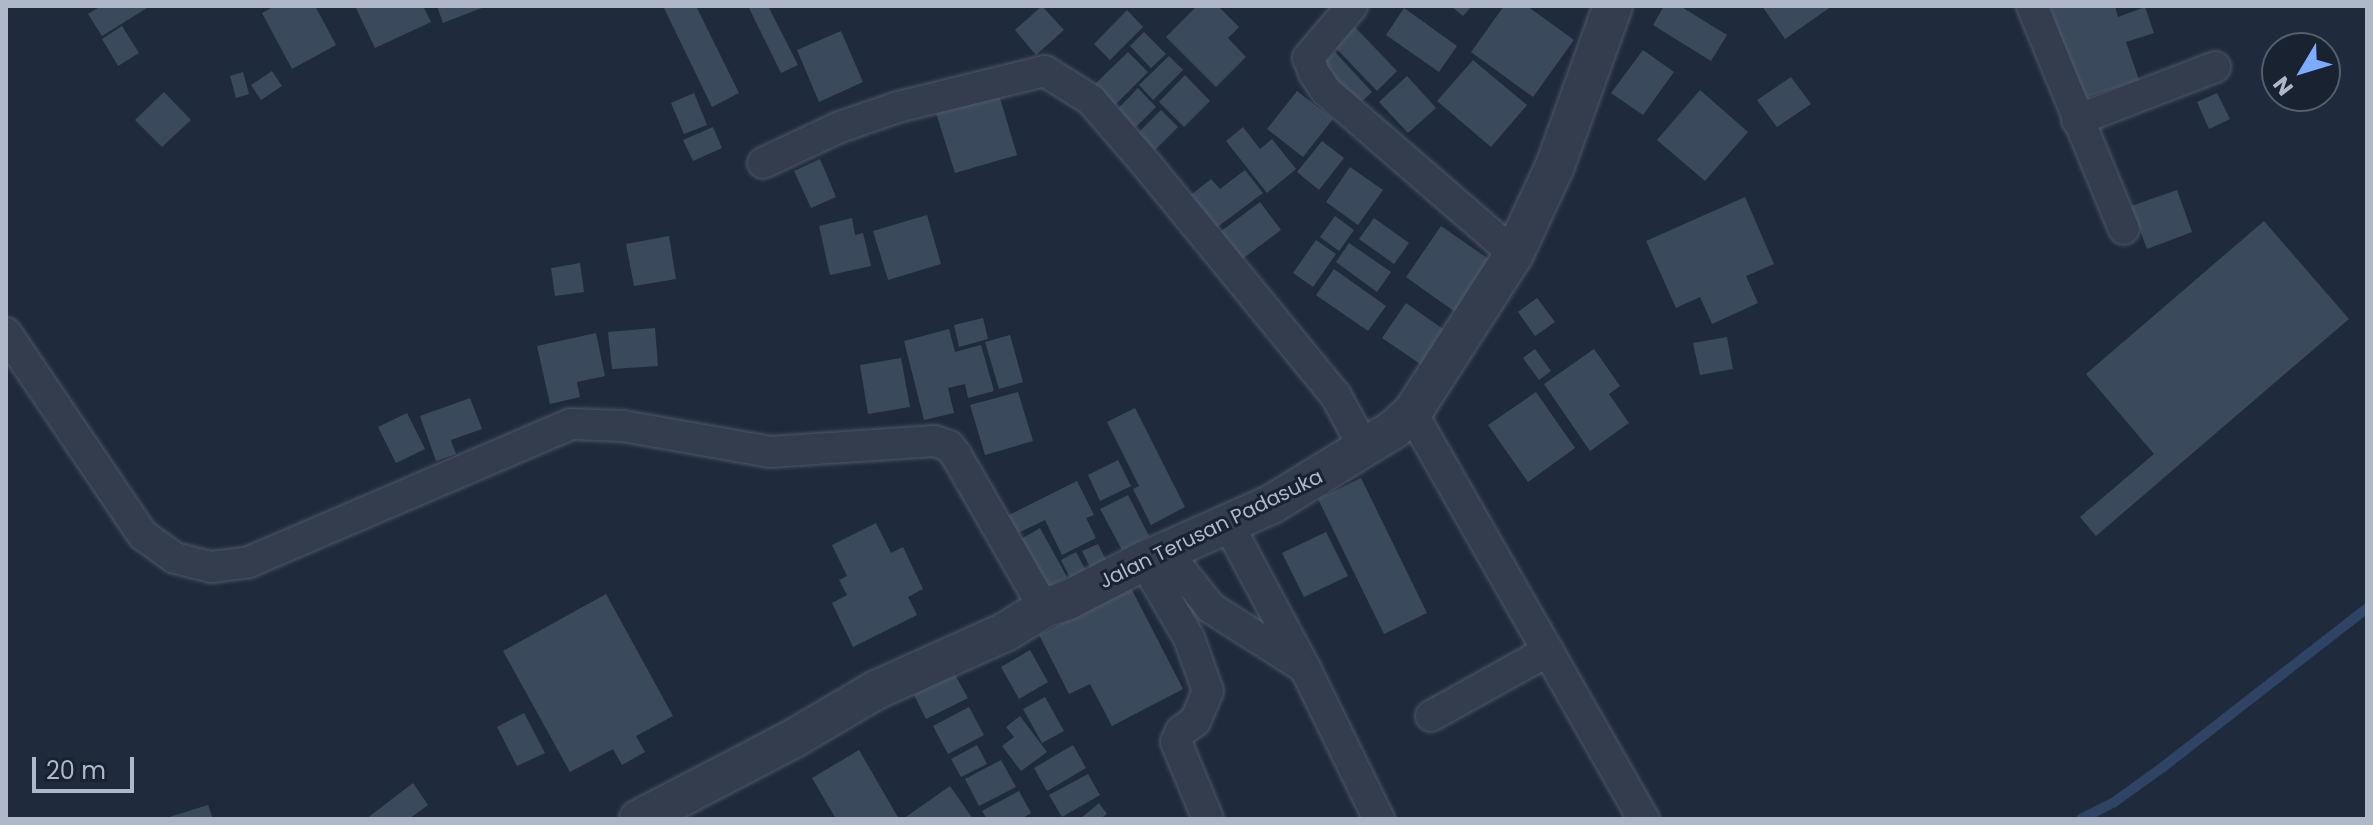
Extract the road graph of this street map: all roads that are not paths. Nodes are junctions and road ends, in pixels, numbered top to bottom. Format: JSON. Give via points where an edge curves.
{"nodes":[{"id":1,"x":1352,"y":6,"type":"edge"},
{"id":2,"x":1613,"y":6,"type":"edge"},
{"id":3,"x":2032,"y":6,"type":"edge"},
{"id":4,"x":2215,"y":67,"type":"dead end"},
{"id":5,"x":2077,"y":120,"type":"junction"},
{"id":6,"x":763,"y":163,"type":"dead end"},
{"id":7,"x":2124,"y":229,"type":"dead end"},
{"id":8,"x":1514,"y":254,"type":"junction"},
{"id":9,"x":6,"y":333,"type":"edge"},
{"id":10,"x":1412,"y":413,"type":"junction"},
{"id":11,"x":1363,"y":446,"type":"junction"},
{"id":12,"x":1228,"y":524,"type":"junction"},
{"id":13,"x":1156,"y":557,"type":"junction"},
{"id":14,"x":1044,"y":608,"type":"junction"},
{"id":15,"x":1548,"y":651,"type":"junction"},
{"id":16,"x":1305,"y":668,"type":"junction"},
{"id":17,"x":1431,"y":716,"type":"dead end"},
{"id":18,"x":1641,"y":818,"type":"edge"},
{"id":19,"x":639,"y":819,"type":"edge"},
{"id":20,"x":1208,"y":819,"type":"edge"},
{"id":21,"x":1379,"y":819,"type":"edge"}],
"edges":[{"from":1,"to":8,"type":"street","via":[[1308,58],[1314,73],[1326,91]]},
{"from":2,"to":8,"type":"street","name":"Jalan Terusan Padasuka","via":[[1555,166]]},
{"from":3,"to":5,"type":"street"},
{"from":4,"to":5,"type":"street"},
{"from":5,"to":7,"type":"street"},
{"from":6,"to":11,"type":"street","via":[[898,107],[1045,71],[1091,100],[1147,165],[1320,374]]},
{"from":8,"to":10,"type":"street","name":"Jalan Terusan Padasuka"},
{"from":9,"to":14,"type":"street","via":[[143,535],[175,558],[211,567],[249,562],[571,424],[623,426],[770,452],[935,441],[956,455]]},
{"from":10,"to":11,"type":"street","name":"Jalan Terusan Padasuka"},
{"from":10,"to":15,"type":"street"},
{"from":11,"to":12,"type":"street","name":"Jalan Terusan Padasuka","via":[[1337,467]]},
{"from":12,"to":13,"type":"street","name":"Jalan Terusan Padasuka"},
{"from":12,"to":16,"type":"street"},
{"from":13,"to":14,"type":"street","name":"Jalan Terusan Padasuka"},
{"from":13,"to":16,"type":"street","via":[[1211,608]]},
{"from":13,"to":20,"type":"street","via":[[1208,691],[1195,721],[1176,742]]},
{"from":14,"to":19,"type":"street","name":"Jalan Terusan Padasuka","via":[[1007,631],[876,690]]},
{"from":15,"to":17,"type":"street"},
{"from":15,"to":18,"type":"street"},
{"from":16,"to":21,"type":"street"}]}
